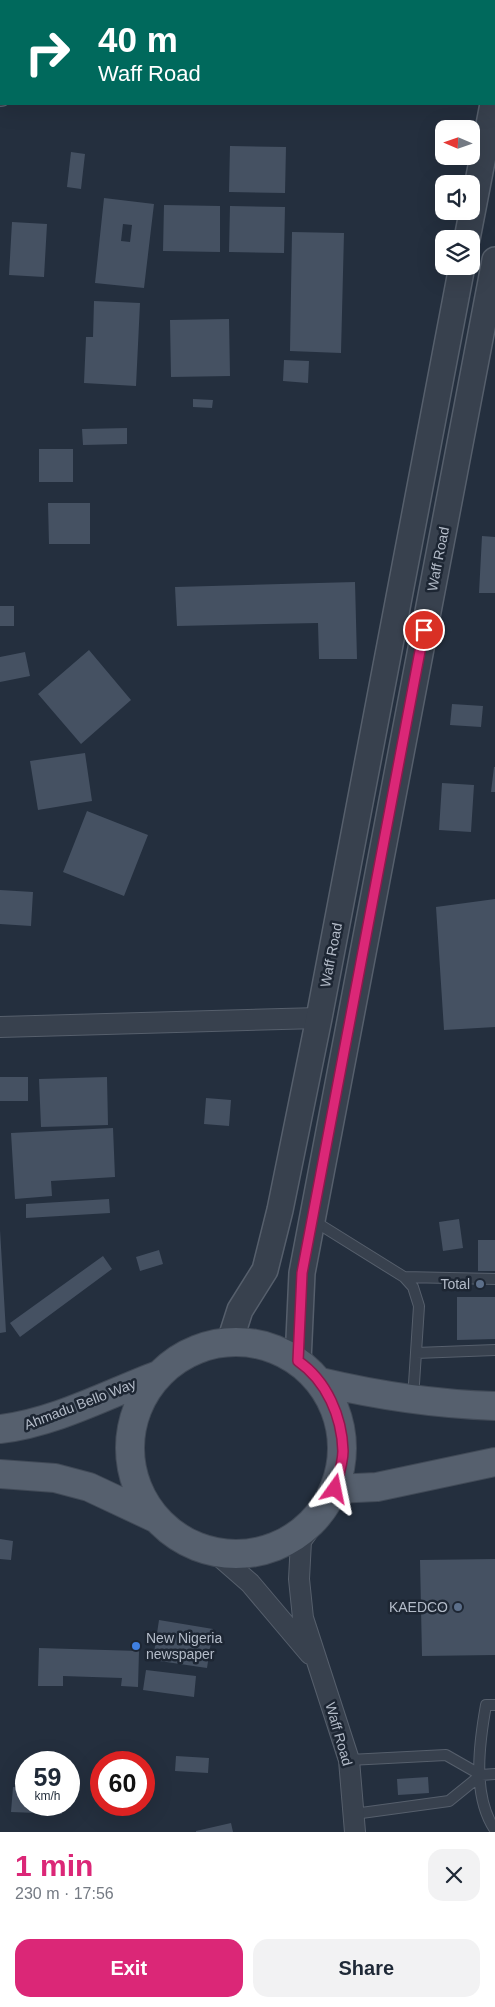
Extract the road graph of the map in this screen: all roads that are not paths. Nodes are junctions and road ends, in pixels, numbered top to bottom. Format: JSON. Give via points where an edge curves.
{"nodes":[{"id":1,"x":493,"y":105,"type":"edge"},
{"id":2,"x":469,"y":230,"type":"edge"},
{"id":3,"x":495,"y":260,"type":"edge"},
{"id":4,"x":460,"y":275,"type":"edge"},
{"id":5,"x":319,"y":1018,"type":"junction"},
{"id":6,"x":0,"y":1027,"type":"edge"},
{"id":7,"x":313,"y":1220,"type":"junction"},
{"id":8,"x":404,"y":1277,"type":"junction"},
{"id":9,"x":495,"y":1279,"type":"edge"},
{"id":10,"x":230,"y":1341,"type":"junction"},
{"id":11,"x":495,"y":1350,"type":"edge"},
{"id":12,"x":416,"y":1353,"type":"junction"},
{"id":13,"x":298,"y":1361,"type":"junction"},
{"id":14,"x":158,"y":1374,"type":"junction"},
{"id":15,"x":321,"y":1382,"type":"junction"},
{"id":16,"x":413,"y":1400,"type":"junction"},
{"id":17,"x":495,"y":1406,"type":"edge"},
{"id":18,"x":0,"y":1430,"type":"edge"},
{"id":19,"x":495,"y":1462,"type":"edge"},
{"id":20,"x":0,"y":1474,"type":"edge"},
{"id":21,"x":335,"y":1489,"type":"junction"},
{"id":22,"x":318,"y":1517,"type":"junction"},
{"id":23,"x":155,"y":1518,"type":"junction"},
{"id":24,"x":218,"y":1555,"type":"junction"},
{"id":25,"x":320,"y":1668,"type":"junction"},
{"id":26,"x":495,"y":1705,"type":"edge"},
{"id":27,"x":349,"y":1760,"type":"junction"},
{"id":28,"x":495,"y":1774,"type":"edge"},
{"id":29,"x":481,"y":1775,"type":"junction"},
{"id":30,"x":355,"y":1823,"type":"edge"},
{"id":31,"x":495,"y":1830,"type":"edge"}],
"edges":[{"from":1,"to":2,"type":"street"},
{"from":3,"to":7,"type":"street","name":"Waff Road"},
{"from":4,"to":5,"type":"street","name":"Waff Road"},
{"from":5,"to":6,"type":"street"},
{"from":5,"to":10,"type":"street","name":"Waff Road","via":[[266,1270],[240,1310]]},
{"from":7,"to":8,"type":"lane"},
{"from":7,"to":13,"type":"street","name":"Waff Road","via":[[302,1273]]},
{"from":8,"to":9,"type":"lane"},
{"from":8,"to":12,"type":"lane","via":[[413,1287],[418,1306]]},
{"from":10,"to":13,"type":"main road","via":[[267,1345]]},
{"from":10,"to":14,"type":"main road","via":[[195,1349]]},
{"from":11,"to":12,"type":"lane"},
{"from":12,"to":16,"type":"lane"},
{"from":13,"to":15,"type":"main road"},
{"from":14,"to":18,"type":"main road","name":"Ahmadu Bello Way","via":[[60,1414],[22,1427]]},
{"from":14,"to":23,"type":"main road","via":[[140,1401],[130,1430],[130,1462],[138,1492]]},
{"from":15,"to":16,"type":"main road"},
{"from":15,"to":21,"type":"main road","via":[[338,1416],[343,1453]]},
{"from":16,"to":17,"type":"main road"},
{"from":19,"to":21,"type":"main road","via":[[377,1486]]},
{"from":20,"to":23,"type":"main road","via":[[55,1478],[89,1487]]},
{"from":21,"to":22,"type":"main road"},
{"from":22,"to":24,"type":"main road","via":[[290,1542],[255,1554]]},
{"from":22,"to":25,"type":"street","name":"Waff Road","via":[[301,1541],[299,1579],[303,1618]]},
{"from":23,"to":24,"type":"main road","via":[[183,1542]]},
{"from":24,"to":25,"type":"street","name":"Waff Road","via":[[250,1583]]},
{"from":25,"to":27,"type":"street","name":"Waff Road"},
{"from":26,"to":29,"type":"lane","via":[[486,1705],[480,1739]]},
{"from":27,"to":29,"type":"lane","via":[[446,1755]]},
{"from":27,"to":30,"type":"street","name":"Waff Road"},
{"from":28,"to":29,"type":"lane"},
{"from":29,"to":30,"type":"lane","via":[[449,1801]]},
{"from":29,"to":31,"type":"lane","via":[[484,1803]]}]}
